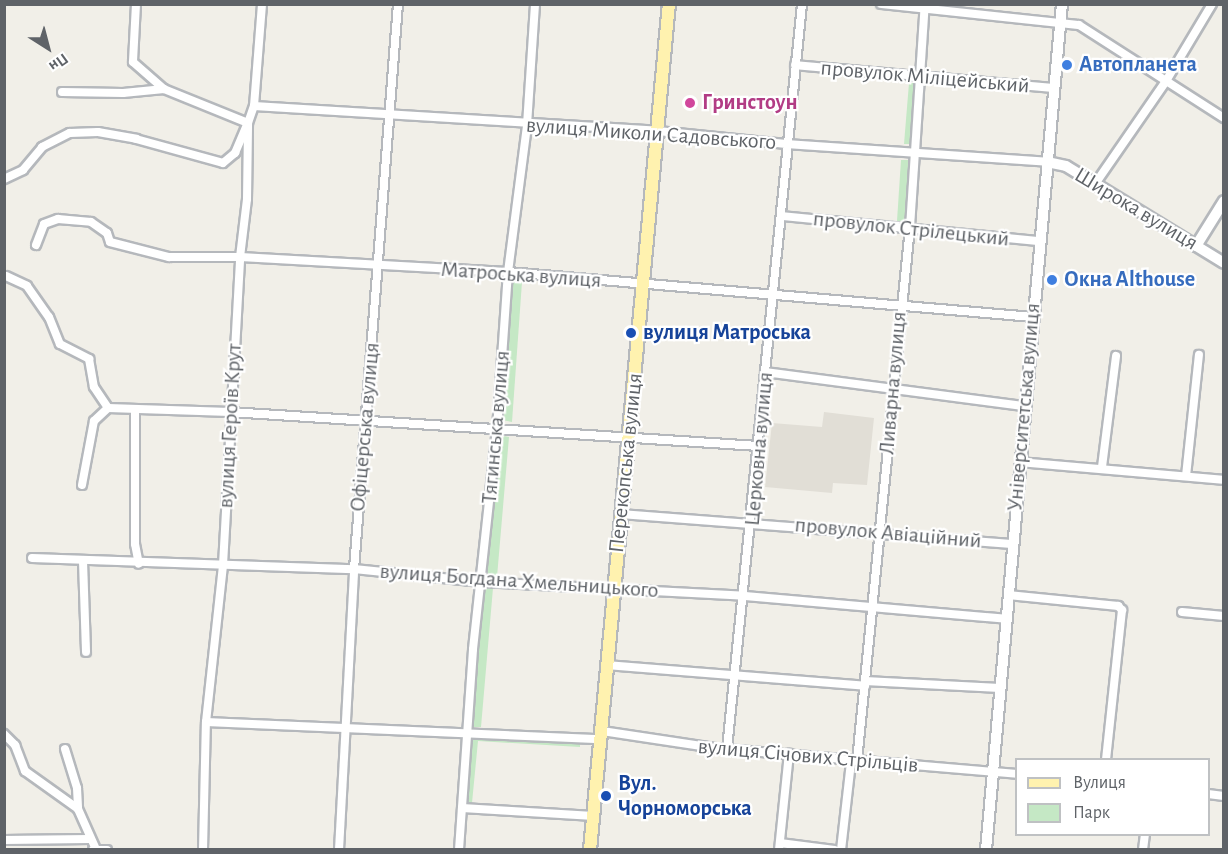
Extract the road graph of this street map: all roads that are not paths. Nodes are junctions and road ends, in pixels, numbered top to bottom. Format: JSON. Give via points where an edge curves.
{"nodes":[{"id":1,"x":136,"y":4,"type":"edge"},
{"id":2,"x":262,"y":4,"type":"edge"},
{"id":3,"x":398,"y":4,"type":"edge"},
{"id":4,"x":535,"y":4,"type":"edge"},
{"id":5,"x":669,"y":4,"type":"edge"},
{"id":6,"x":802,"y":4,"type":"edge"},
{"id":7,"x":881,"y":4,"type":"edge"},
{"id":8,"x":1062,"y":4,"type":"edge"},
{"id":9,"x":1212,"y":4,"type":"edge"},
{"id":10,"x":925,"y":7,"type":"edge"},
{"id":11,"x":1060,"y":21,"type":"junction"},
{"id":12,"x":795,"y":65,"type":"junction"},
{"id":13,"x":919,"y":79,"type":"junction"},
{"id":14,"x":1166,"y":81,"type":"junction"},
{"id":15,"x":1054,"y":88,"type":"junction"},
{"id":16,"x":164,"y":89,"type":"junction"},
{"id":17,"x":62,"y":92,"type":"dead end"},
{"id":18,"x":254,"y":106,"type":"junction"},
{"id":19,"x":392,"y":113,"type":"junction"},
{"id":20,"x":1224,"y":118,"type":"edge"},
{"id":21,"x":248,"y":123,"type":"junction"},
{"id":22,"x":527,"y":125,"type":"junction"},
{"id":23,"x":658,"y":131,"type":"junction"},
{"id":24,"x":786,"y":144,"type":"junction"},
{"id":25,"x":914,"y":151,"type":"junction"},
{"id":26,"x":1047,"y":162,"type":"junction"},
{"id":27,"x":4,"y":179,"type":"edge"},
{"id":28,"x":1095,"y":184,"type":"junction"},
{"id":29,"x":1224,"y":201,"type":"edge"},
{"id":30,"x":782,"y":216,"type":"junction"},
{"id":31,"x":910,"y":227,"type":"junction"},
{"id":32,"x":1039,"y":241,"type":"junction"},
{"id":33,"x":36,"y":246,"type":"dead end"},
{"id":34,"x":1196,"y":246,"type":"junction"},
{"id":35,"x":240,"y":256,"type":"junction"},
{"id":36,"x":1224,"y":263,"type":"edge"},
{"id":37,"x":379,"y":266,"type":"junction"},
{"id":38,"x":508,"y":272,"type":"junction"},
{"id":39,"x":6,"y":276,"type":"edge"},
{"id":40,"x":644,"y":285,"type":"junction"},
{"id":41,"x":774,"y":295,"type":"junction"},
{"id":42,"x":900,"y":305,"type":"junction"},
{"id":43,"x":1033,"y":317,"type":"junction"},
{"id":44,"x":1199,"y":355,"type":"dead end"},
{"id":45,"x":1116,"y":356,"type":"dead end"},
{"id":46,"x":765,"y":372,"type":"junction"},
{"id":47,"x":892,"y":390,"type":"junction"},
{"id":48,"x":1025,"y":406,"type":"junction"},
{"id":49,"x":108,"y":408,"type":"junction"},
{"id":50,"x":135,"y":410,"type":"junction"},
{"id":51,"x":230,"y":412,"type":"junction"},
{"id":52,"x":365,"y":420,"type":"junction"},
{"id":53,"x":497,"y":429,"type":"junction"},
{"id":54,"x":629,"y":438,"type":"junction"},
{"id":55,"x":758,"y":446,"type":"junction"},
{"id":56,"x":1020,"y":462,"type":"junction"},
{"id":57,"x":1102,"y":467,"type":"junction"},
{"id":58,"x":1186,"y":476,"type":"junction"},
{"id":59,"x":1224,"y":480,"type":"edge"},
{"id":60,"x":82,"y":485,"type":"dead end"},
{"id":61,"x":621,"y":514,"type":"junction"},
{"id":62,"x":753,"y":521,"type":"junction"},
{"id":63,"x":880,"y":533,"type":"junction"},
{"id":64,"x":1011,"y":544,"type":"junction"},
{"id":65,"x":32,"y":558,"type":"dead end"},
{"id":66,"x":84,"y":561,"type":"junction"},
{"id":67,"x":139,"y":564,"type":"junction"},
{"id":68,"x":223,"y":565,"type":"junction"},
{"id":69,"x":354,"y":569,"type":"junction"},
{"id":70,"x":481,"y":582,"type":"junction"},
{"id":71,"x":614,"y":590,"type":"junction"},
{"id":72,"x":1008,"y":595,"type":"junction"},
{"id":73,"x":745,"y":596,"type":"junction"},
{"id":74,"x":874,"y":606,"type":"junction"},
{"id":75,"x":1182,"y":612,"type":"dead end"},
{"id":76,"x":1224,"y":616,"type":"edge"},
{"id":77,"x":1006,"y":619,"type":"junction"},
{"id":78,"x":86,"y":652,"type":"dead end"},
{"id":79,"x":606,"y":665,"type":"junction"},
{"id":80,"x":734,"y":675,"type":"junction"},
{"id":81,"x":865,"y":684,"type":"junction"},
{"id":82,"x":1000,"y":688,"type":"junction"},
{"id":83,"x":206,"y":722,"type":"junction"},
{"id":84,"x":346,"y":728,"type":"junction"},
{"id":85,"x":468,"y":731,"type":"junction"},
{"id":86,"x":4,"y":734,"type":"edge"},
{"id":87,"x":601,"y":735,"type":"junction"},
{"id":88,"x":64,"y":749,"type":"dead end"},
{"id":89,"x":727,"y":749,"type":"junction"},
{"id":90,"x":789,"y":754,"type":"junction"},
{"id":91,"x":1106,"y":758,"type":"edge"},
{"id":92,"x":854,"y":761,"type":"junction"},
{"id":93,"x":992,"y":772,"type":"junction"},
{"id":94,"x":1015,"y":774,"type":"edge"},
{"id":95,"x":462,"y":808,"type":"junction"},
{"id":96,"x":78,"y":809,"type":"junction"},
{"id":97,"x":594,"y":816,"type":"junction"},
{"id":98,"x":90,"y":839,"type":"junction"},
{"id":99,"x":4,"y":840,"type":"edge"},
{"id":100,"x":780,"y":846,"type":"edge"},
{"id":101,"x":94,"y":848,"type":"edge"},
{"id":102,"x":107,"y":849,"type":"edge"},
{"id":103,"x":203,"y":849,"type":"edge"},
{"id":104,"x":339,"y":849,"type":"edge"},
{"id":105,"x":459,"y":849,"type":"edge"},
{"id":106,"x":591,"y":849,"type":"edge"},
{"id":107,"x":835,"y":849,"type":"edge"},
{"id":108,"x":841,"y":849,"type":"edge"},
{"id":109,"x":986,"y":849,"type":"edge"}],
"edges":[{"from":1,"to":16,"type":"street","via":[[133,62]]},
{"from":2,"to":18,"type":"street","name":"вулиця Героїв Крут"},
{"from":3,"to":19,"type":"street","name":"Офіцерська вулиця"},
{"from":4,"to":22,"type":"street","name":"Тягинська вулиця"},
{"from":5,"to":23,"type":"main road","name":"Перекопська вулиця"},
{"from":6,"to":12,"type":"street","name":"Церковна вулиця"},
{"from":7,"to":10,"type":"street"},
{"from":8,"to":11,"type":"street","name":"Університетська вулиця"},
{"from":9,"to":14,"type":"street"},
{"from":10,"to":11,"type":"street"},
{"from":10,"to":13,"type":"street","name":"Ливарна вулиця"},
{"from":11,"to":14,"type":"street","via":[[1079,25]]},
{"from":11,"to":15,"type":"street","name":"Університетська вулиця"},
{"from":12,"to":13,"type":"street","name":"провулок Міліцейський"},
{"from":12,"to":24,"type":"street","name":"Церковна вулиця"},
{"from":13,"to":15,"type":"street","name":"провулок Міліцейський"},
{"from":13,"to":25,"type":"street","name":"Ливарна вулиця"},
{"from":14,"to":20,"type":"street"},
{"from":14,"to":28,"type":"street"},
{"from":15,"to":26,"type":"street","name":"Університетська вулиця"},
{"from":16,"to":17,"type":"street"},
{"from":16,"to":21,"type":"street"},
{"from":18,"to":19,"type":"street","name":"вулиця Миколи Садовського"},
{"from":18,"to":21,"type":"street","name":"вулиця Героїв Крут"},
{"from":19,"to":22,"type":"street","name":"вулиця Миколи Садовського"},
{"from":19,"to":37,"type":"street","name":"Офіцерська вулиця"},
{"from":21,"to":27,"type":"street","via":[[235,153],[223,163],[136,139],[98,132],[70,133],[42,147],[23,170]]},
{"from":21,"to":35,"type":"street","name":"вулиця Героїв Крут","via":[[247,199]]},
{"from":22,"to":23,"type":"street","name":"вулиця Миколи Садовського"},
{"from":22,"to":38,"type":"street","name":"Тягинська вулиця"},
{"from":23,"to":24,"type":"street","name":"вулиця Миколи Садовського"},
{"from":23,"to":40,"type":"main road","name":"Перекопська вулиця"},
{"from":24,"to":25,"type":"street","name":"вулиця Миколи Садовського"},
{"from":24,"to":30,"type":"street","name":"Церковна вулиця"},
{"from":25,"to":26,"type":"street","name":"вулиця Миколи Садовського"},
{"from":25,"to":31,"type":"street","name":"Ливарна вулиця"},
{"from":26,"to":28,"type":"street","name":"Широка вулиця","via":[[1062,164]]},
{"from":26,"to":32,"type":"street","name":"Університетська вулиця"},
{"from":28,"to":34,"type":"street","name":"Широка вулиця"},
{"from":29,"to":34,"type":"street"},
{"from":30,"to":31,"type":"street","name":"провулок Стрілецький"},
{"from":30,"to":41,"type":"street","name":"Церковна вулиця"},
{"from":31,"to":32,"type":"street","name":"провулок Стрілецький"},
{"from":31,"to":42,"type":"street","name":"Ливарна вулиця"},
{"from":32,"to":43,"type":"street","name":"Університетська вулиця"},
{"from":33,"to":35,"type":"street","name":"Матроська вулиця","via":[[44,224],[58,219],[91,222],[107,233],[110,242],[169,257]]},
{"from":34,"to":36,"type":"street","name":"Широка вулиця"},
{"from":35,"to":37,"type":"street","name":"Матроська вулиця"},
{"from":35,"to":51,"type":"street","name":"вулиця Героїв Крут"},
{"from":37,"to":38,"type":"street","name":"Матроська вулиця"},
{"from":37,"to":52,"type":"street","name":"Офіцерська вулиця"},
{"from":38,"to":40,"type":"street","name":"Матроська вулиця"},
{"from":38,"to":53,"type":"street","name":"Тягинська вулиця"},
{"from":39,"to":49,"type":"street","via":[[27,286],[49,317],[60,344],[89,359],[94,387]]},
{"from":40,"to":41,"type":"street","name":"Матроська вулиця"},
{"from":40,"to":54,"type":"main road","name":"Перекопська вулиця"},
{"from":41,"to":42,"type":"street","name":"Матроська вулиця"},
{"from":41,"to":46,"type":"street","name":"Церковна вулиця"},
{"from":42,"to":43,"type":"street","name":"Матроська вулиця"},
{"from":42,"to":47,"type":"street","name":"Ливарна вулиця"},
{"from":43,"to":48,"type":"street","name":"Університетська вулиця"},
{"from":44,"to":58,"type":"street"},
{"from":45,"to":57,"type":"street"},
{"from":46,"to":47,"type":"street"},
{"from":46,"to":55,"type":"street","name":"Церковна вулиця"},
{"from":47,"to":48,"type":"street"},
{"from":47,"to":63,"type":"street","name":"Ливарна вулиця"},
{"from":48,"to":56,"type":"street","name":"Університетська вулиця"},
{"from":49,"to":50,"type":"street"},
{"from":49,"to":60,"type":"street","via":[[94,421]]},
{"from":50,"to":51,"type":"street"},
{"from":50,"to":67,"type":"street","via":[[135,544]]},
{"from":51,"to":52,"type":"street"},
{"from":51,"to":68,"type":"street","name":"вулиця Героїв Крут"},
{"from":52,"to":53,"type":"street"},
{"from":52,"to":69,"type":"street","name":"Офіцерська вулиця"},
{"from":53,"to":54,"type":"street"},
{"from":53,"to":70,"type":"street","name":"Тягинська вулиця"},
{"from":54,"to":55,"type":"street"},
{"from":54,"to":61,"type":"main road","name":"Перекопська вулиця"},
{"from":55,"to":62,"type":"street","name":"Церковна вулиця"},
{"from":56,"to":57,"type":"street"},
{"from":56,"to":64,"type":"street","name":"Університетська вулиця"},
{"from":57,"to":58,"type":"street"},
{"from":58,"to":59,"type":"street"},
{"from":61,"to":62,"type":"street","name":"провулок Авіаційний"},
{"from":61,"to":71,"type":"main road","name":"Перекопська вулиця"},
{"from":62,"to":63,"type":"street","name":"провулок Авіаційний"},
{"from":62,"to":73,"type":"street","name":"Церковна вулиця"},
{"from":63,"to":64,"type":"street","name":"провулок Авіаційний"},
{"from":63,"to":74,"type":"street","name":"Ливарна вулиця"},
{"from":64,"to":72,"type":"street","name":"Університетська вулиця"},
{"from":65,"to":66,"type":"street","name":"вулиця Богдана Хмельницького"},
{"from":66,"to":67,"type":"street","name":"вулиця Богдана Хмельницького"},
{"from":66,"to":78,"type":"street"},
{"from":67,"to":68,"type":"street","name":"вулиця Богдана Хмельницького"},
{"from":68,"to":69,"type":"street","name":"вулиця Богдана Хмельницького"},
{"from":68,"to":83,"type":"street","name":"вулиця Героїв Крут"},
{"from":69,"to":70,"type":"street","name":"вулиця Богдана Хмельницького"},
{"from":69,"to":84,"type":"street","name":"Офіцерська вулиця"},
{"from":70,"to":71,"type":"street","name":"вулиця Богдана Хмельницького"},
{"from":70,"to":85,"type":"street","name":"Тягинська вулиця"},
{"from":71,"to":73,"type":"street","name":"вулиця Богдана Хмельницького"},
{"from":71,"to":79,"type":"main road","name":"Перекопська вулиця"},
{"from":72,"to":77,"type":"street","name":"Університетська вулиця"},
{"from":72,"to":91,"type":"street","via":[[1118,606],[1122,610]]},
{"from":73,"to":74,"type":"street","name":"вулиця Богдана Хмельницького"},
{"from":73,"to":80,"type":"street","name":"Церковна вулиця"},
{"from":74,"to":77,"type":"street","name":"вулиця Богдана Хмельницького"},
{"from":74,"to":81,"type":"street","name":"Ливарна вулиця"},
{"from":75,"to":76,"type":"street"},
{"from":77,"to":82,"type":"street","name":"Університетська вулиця"},
{"from":79,"to":80,"type":"street"},
{"from":79,"to":87,"type":"main road","name":"Перекопська вулиця"},
{"from":80,"to":81,"type":"street"},
{"from":80,"to":89,"type":"street","name":"Церковна вулиця"},
{"from":81,"to":82,"type":"street"},
{"from":81,"to":92,"type":"street","name":"Ливарна вулиця"},
{"from":82,"to":93,"type":"street","name":"Університетська вулиця"},
{"from":83,"to":84,"type":"street","name":"вулиця Січових Стрільців"},
{"from":83,"to":103,"type":"street","name":"вулиця Героїв Крут"},
{"from":84,"to":85,"type":"street","name":"вулиця Січових Стрільців"},
{"from":84,"to":104,"type":"street","name":"Офіцерська вулиця"},
{"from":85,"to":87,"type":"street","name":"вулиця Січових Стрільців"},
{"from":85,"to":95,"type":"street","name":"Тягинська вулиця"},
{"from":86,"to":96,"type":"street","via":[[15,745],[25,771]]},
{"from":87,"to":89,"type":"street","name":"вулиця Січових Стрільців","via":[[646,735],[656,742]]},
{"from":87,"to":97,"type":"main road","name":"Перекопська вулиця"},
{"from":88,"to":96,"type":"street","via":[[77,788]]},
{"from":89,"to":90,"type":"street","name":"вулиця Січових Стрільців"},
{"from":90,"to":92,"type":"street","name":"вулиця Січових Стрільців"},
{"from":90,"to":100,"type":"street"},
{"from":92,"to":93,"type":"street","name":"вулиця Січових Стрільців"},
{"from":92,"to":108,"type":"street","name":"Ливарна вулиця"},
{"from":93,"to":94,"type":"street","name":"вулиця Січових Стрільців"},
{"from":93,"to":109,"type":"street","name":"Університетська вулиця"},
{"from":95,"to":97,"type":"street"},
{"from":95,"to":105,"type":"street","name":"Тягинська вулиця"},
{"from":96,"to":98,"type":"street"},
{"from":97,"to":106,"type":"main road","name":"Перекопська вулиця"},
{"from":98,"to":99,"type":"street"},
{"from":98,"to":101,"type":"street"},
{"from":100,"to":107,"type":"street"},
{"from":101,"to":102,"type":"street"}]}
